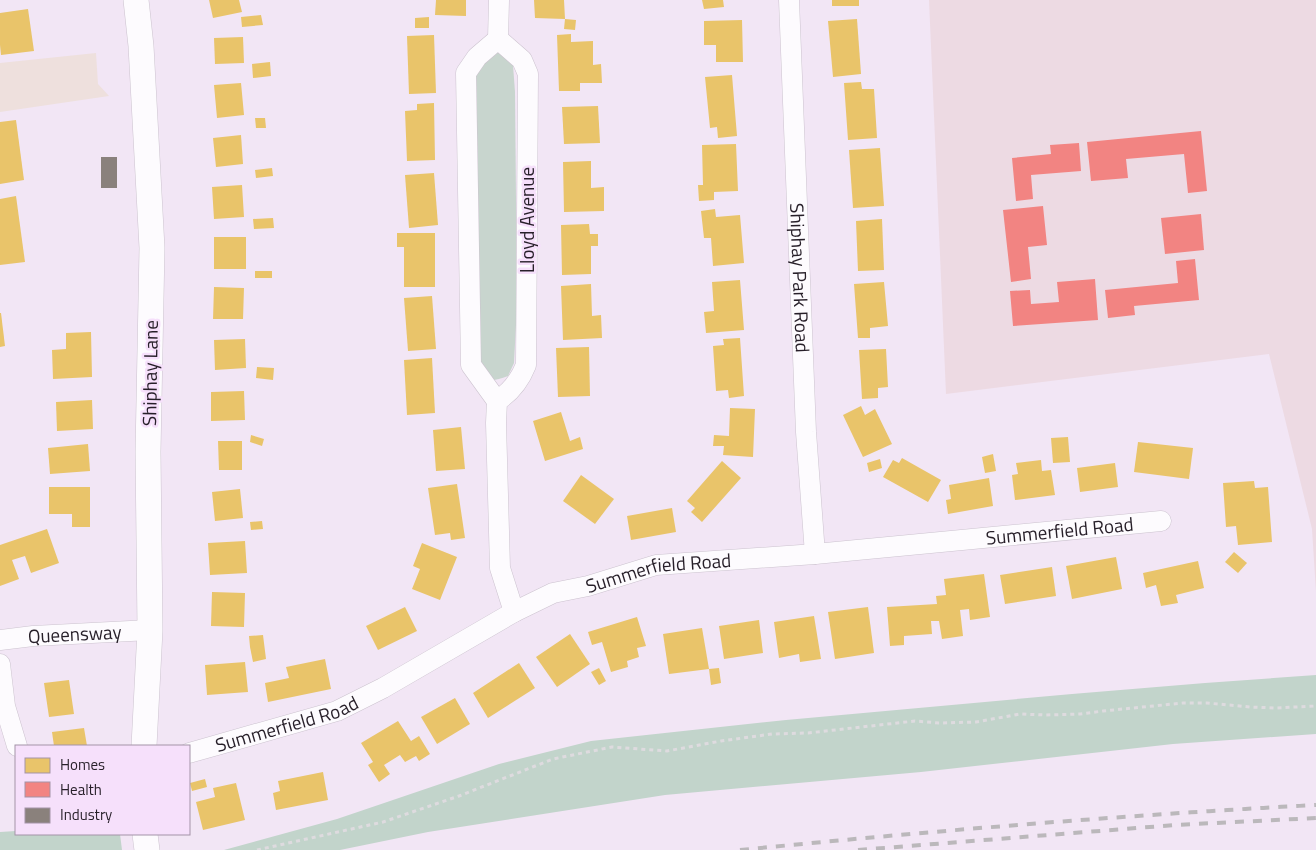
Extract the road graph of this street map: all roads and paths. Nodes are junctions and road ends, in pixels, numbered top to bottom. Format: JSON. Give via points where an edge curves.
{"nodes":[{"id":1,"x":136,"y":0,"type":"edge"},
{"id":2,"x":500,"y":0,"type":"edge"},
{"id":3,"x":789,"y":0,"type":"edge"},
{"id":4,"x":498,"y":39,"type":"junction"},
{"id":5,"x":497,"y":402,"type":"junction"},
{"id":6,"x":1161,"y":521,"type":"dead end"},
{"id":7,"x":815,"y":554,"type":"junction"},
{"id":8,"x":514,"y":612,"type":"junction"},
{"id":9,"x":150,"y":630,"type":"junction"},
{"id":10,"x":0,"y":640,"type":"edge"},
{"id":11,"x":0,"y":664,"type":"edge"},
{"id":12,"x":1316,"y":706,"type":"edge"},
{"id":13,"x":17,"y":745,"type":"edge"},
{"id":14,"x":144,"y":745,"type":"edge"},
{"id":15,"x":190,"y":753,"type":"edge"},
{"id":16,"x":145,"y":835,"type":"edge"},
{"id":17,"x":147,"y":850,"type":"edge"},
{"id":18,"x":257,"y":850,"type":"edge"}],
"edges":[{"from":1,"to":9,"type":"street","name":"Shiphay Lane","via":[[152,248],[148,452]]},
{"from":2,"to":4,"type":"street"},
{"from":3,"to":7,"type":"street","name":"Shiphay Park Road","via":[[806,432]]},
{"from":4,"to":5,"type":"street","via":[[477,57],[466,73],[471,365]]},
{"from":4,"to":5,"type":"street","name":"Lloyd Avenue","via":[[522,60],[528,74],[528,93],[526,365],[520,379]]},
{"from":5,"to":8,"type":"street","via":[[500,568]]},
{"from":6,"to":7,"type":"street","name":"Summerfield Road"},
{"from":7,"to":8,"type":"street","name":"Summerfield Road","via":[[656,565],[553,593]]},
{"from":8,"to":15,"type":"street","name":"Summerfield Road","via":[[337,711]]},
{"from":9,"to":10,"type":"street","name":"Queensway"},
{"from":9,"to":14,"type":"street","name":"Shiphay Lane"},
{"from":11,"to":13,"type":"street","via":[[5,706]]},
{"from":12,"to":18,"type":"path","via":[[1275,708],[1183,703],[1080,714],[1020,714],[976,722],[914,721],[772,734],[667,750],[612,747],[554,759],[383,822]]},
{"from":16,"to":17,"type":"street"}]}
